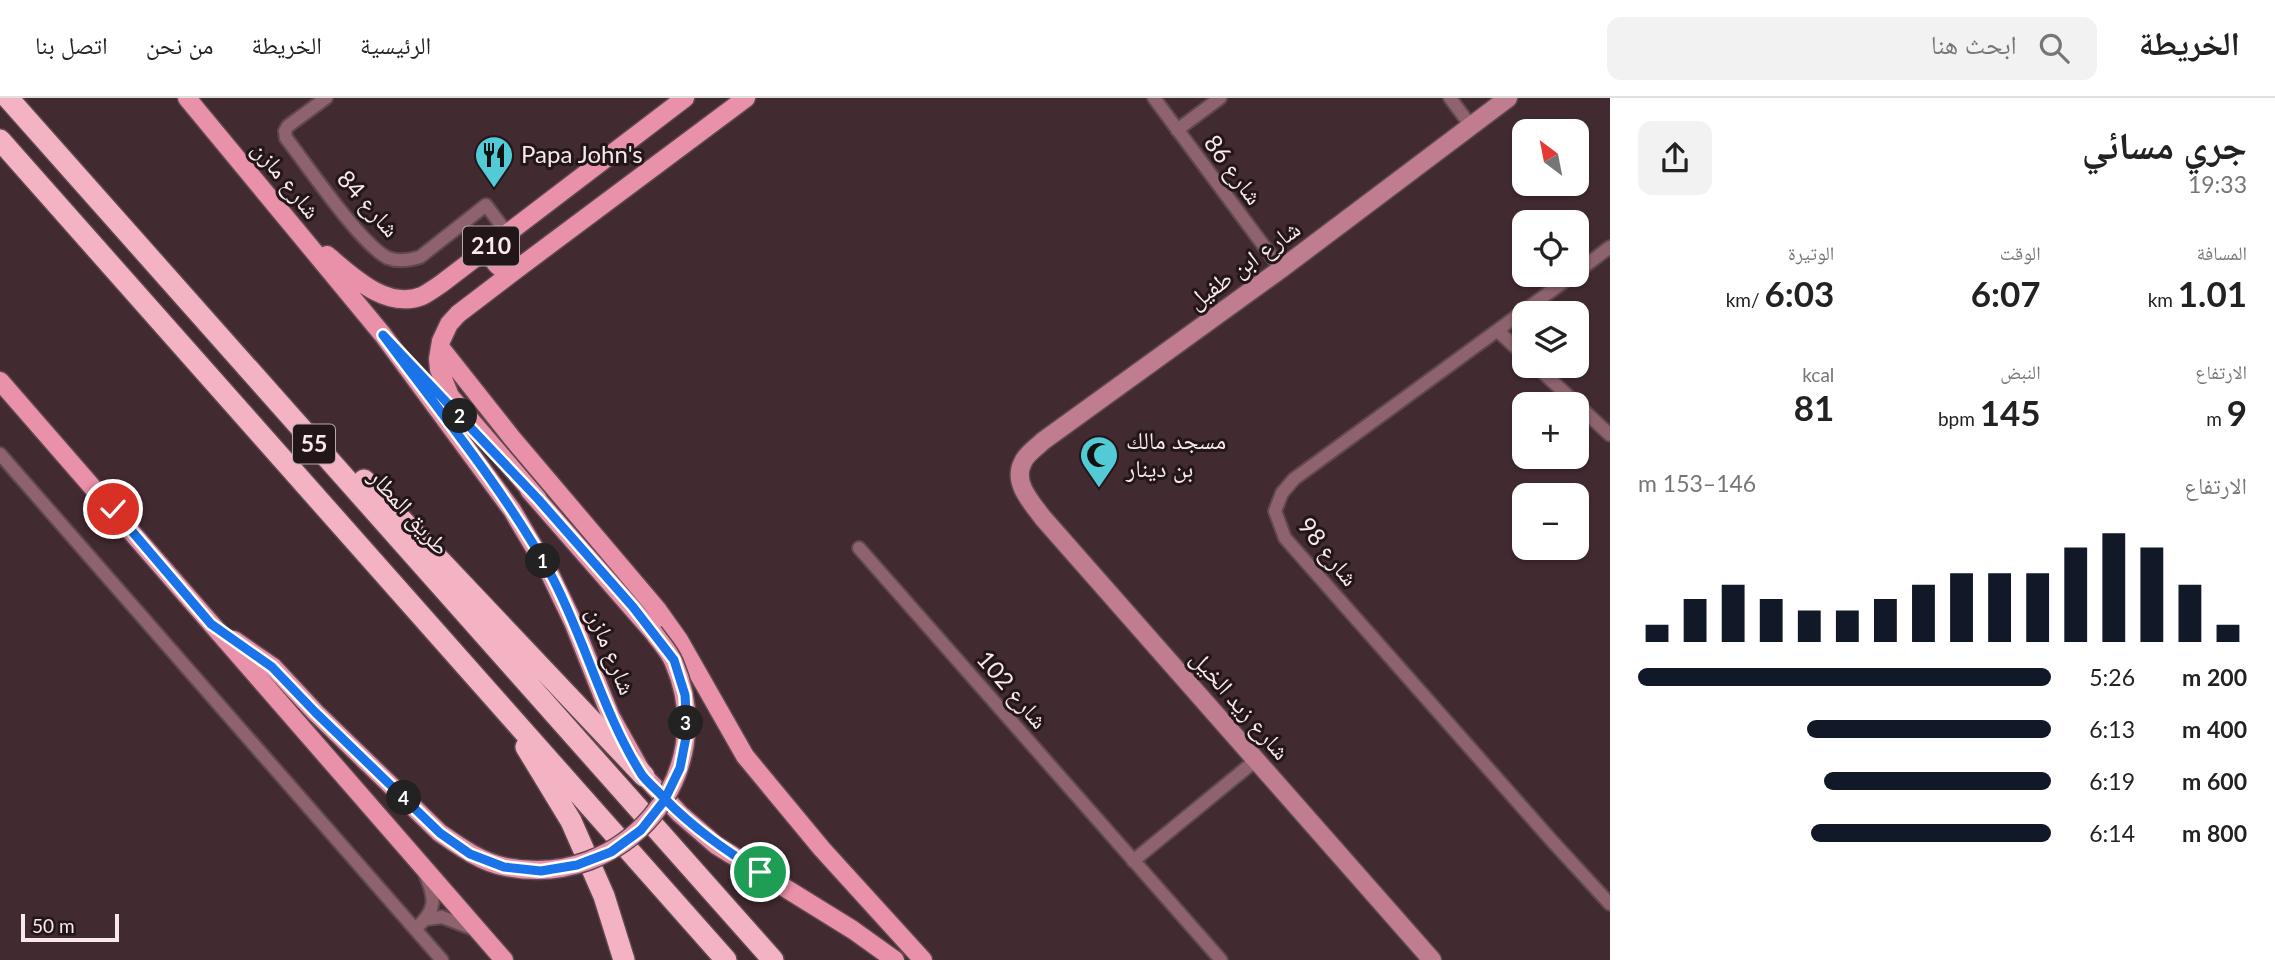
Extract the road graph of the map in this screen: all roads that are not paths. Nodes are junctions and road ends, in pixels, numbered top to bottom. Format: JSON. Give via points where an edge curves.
{"nodes":[{"id":1,"x":8,"y":98,"type":"edge"},
{"id":2,"x":187,"y":98,"type":"edge"},
{"id":3,"x":327,"y":98,"type":"edge"},
{"id":4,"x":685,"y":98,"type":"edge"},
{"id":5,"x":746,"y":98,"type":"edge"},
{"id":6,"x":1154,"y":98,"type":"edge"},
{"id":7,"x":1220,"y":98,"type":"edge"},
{"id":8,"x":1450,"y":98,"type":"edge"},
{"id":9,"x":1508,"y":98,"type":"edge"},
{"id":10,"x":1471,"y":126,"type":"junction"},
{"id":11,"x":1177,"y":130,"type":"junction"},
{"id":12,"x":0,"y":140,"type":"edge"},
{"id":13,"x":289,"y":223,"type":"junction"},
{"id":14,"x":502,"y":238,"type":"junction"},
{"id":15,"x":1610,"y":247,"type":"edge"},
{"id":16,"x":1589,"y":263,"type":"edge"},
{"id":17,"x":517,"y":269,"type":"junction"},
{"id":18,"x":1281,"y":269,"type":"junction"},
{"id":19,"x":1557,"y":287,"type":"edge"},
{"id":20,"x":1498,"y":331,"type":"junction"},
{"id":21,"x":383,"y":335,"type":"junction"},
{"id":22,"x":1512,"y":344,"type":"edge"},
{"id":23,"x":440,"y":346,"type":"junction"},
{"id":24,"x":0,"y":368,"type":"edge"},
{"id":25,"x":1549,"y":378,"type":"edge"},
{"id":26,"x":0,"y":381,"type":"edge"},
{"id":27,"x":1610,"y":435,"type":"edge"},
{"id":28,"x":64,"y":452,"type":"junction"},
{"id":29,"x":0,"y":454,"type":"edge"},
{"id":30,"x":323,"y":455,"type":"junction"},
{"id":31,"x":1018,"y":478,"type":"joint"},
{"id":32,"x":538,"y":499,"type":"junction"},
{"id":33,"x":859,"y":548,"type":"dead end"},
{"id":34,"x":211,"y":624,"type":"junction"},
{"id":35,"x":502,"y":705,"type":"junction"},
{"id":36,"x":1256,"y":760,"type":"junction"},
{"id":37,"x":643,"y":776,"type":"junction"},
{"id":38,"x":1133,"y":860,"type":"junction"},
{"id":39,"x":421,"y":865,"type":"junction"},
{"id":40,"x":1610,"y":904,"type":"edge"},
{"id":41,"x":427,"y":919,"type":"junction"},
{"id":42,"x":415,"y":929,"type":"junction"},
{"id":43,"x":479,"y":932,"type":"junction"},
{"id":44,"x":442,"y":960,"type":"edge"},
{"id":45,"x":504,"y":960,"type":"edge"},
{"id":46,"x":624,"y":960,"type":"edge"},
{"id":47,"x":726,"y":960,"type":"edge"},
{"id":48,"x":773,"y":960,"type":"edge"},
{"id":49,"x":895,"y":960,"type":"edge"},
{"id":50,"x":923,"y":960,"type":"edge"},
{"id":51,"x":1221,"y":960,"type":"edge"},
{"id":52,"x":1432,"y":960,"type":"edge"}],
"edges":[{"from":1,"to":30,"type":"highway","name":"طريق المطار","number":"55"},
{"from":2,"to":13,"type":"main road","name":"شارع مازن"},
{"from":3,"to":14,"type":"street","name":"شارع 84","via":[[288,125],[286,138],[372,245],[389,258],[407,261],[420,257],[486,205]]},
{"from":4,"to":14,"type":"main road","number":"210"},
{"from":5,"to":17,"type":"main road","number":"210"},
{"from":6,"to":11,"type":"street","name":"شارع 86"},
{"from":7,"to":11,"type":"street","name":"شارع 86"},
{"from":8,"to":10,"type":"street"},
{"from":9,"to":10,"type":"street","name":"شارع ابن طفيل"},
{"from":10,"to":18,"type":"street","name":"شارع ابن طفيل"},
{"from":11,"to":18,"type":"street","name":"شارع 86"},
{"from":12,"to":35,"type":"highway","number":"55"},
{"from":13,"to":14,"type":"main road","number":"210","via":[[359,283],[399,299],[421,296]]},
{"from":13,"to":21,"type":"main road","name":"شارع مازن"},
{"from":14,"to":17,"type":"main road","via":[[492,257],[495,264],[509,271]]},
{"from":15,"to":16,"type":"street","name":"شارع 98"},
{"from":17,"to":23,"type":"main road","number":"210","via":[[457,314]]},
{"from":18,"to":31,"type":"street","name":"شارع ابن طفيل","via":[[1043,441],[1023,460]]},
{"from":19,"to":20,"type":"street","name":"شارع 98"},
{"from":20,"to":22,"type":"street"},
{"from":20,"to":40,"type":"street","name":"شارع 98","via":[[1294,479],[1275,511],[1285,538]]},
{"from":21,"to":32,"type":"main road"},
{"from":21,"to":37,"type":"main road","name":"شارع مازن","via":[[512,510],[544,563],[611,717]]},
{"from":23,"to":32,"type":"main road","via":[[439,369],[450,396]]},
{"from":23,"to":50,"type":"main road","via":[[657,609],[745,756]]},
{"from":24,"to":28,"type":"main road"},
{"from":25,"to":27,"type":"street"},
{"from":26,"to":28,"type":"main road"},
{"from":28,"to":34,"type":"main road"},
{"from":29,"to":42,"type":"street"},
{"from":30,"to":37,"type":"highway","via":[[364,480]]},
{"from":30,"to":48,"type":"highway","name":"طريق المطار","number":"55"},
{"from":31,"to":36,"type":"street","name":"شارع زيد الخيل","via":[[1043,518]]},
{"from":32,"to":34,"type":"main road","bridge":true,"via":[[674,660],[685,695],[687,732],[680,768],[664,801],[641,830],[611,852],[577,865],[541,871],[504,867],[470,854],[440,833],[272,667]]},
{"from":33,"to":38,"type":"street","name":"شارع 102"},
{"from":34,"to":39,"type":"main road"},
{"from":35,"to":46,"type":"highway","via":[[571,821],[604,896]]},
{"from":35,"to":47,"type":"highway","number":"55"},
{"from":36,"to":38,"type":"street"},
{"from":36,"to":52,"type":"street","name":"شارع زيد الخيل"},
{"from":37,"to":49,"type":"main road","name":"شارع مازن","via":[[716,845]]},
{"from":38,"to":51,"type":"street","name":"شارع 102"},
{"from":39,"to":41,"type":"street","via":[[433,898]]},
{"from":39,"to":43,"type":"main road"},
{"from":41,"to":42,"type":"street"},
{"from":41,"to":43,"type":"street","via":[[442,917]]},
{"from":42,"to":44,"type":"street"},
{"from":43,"to":45,"type":"main road"}]}
